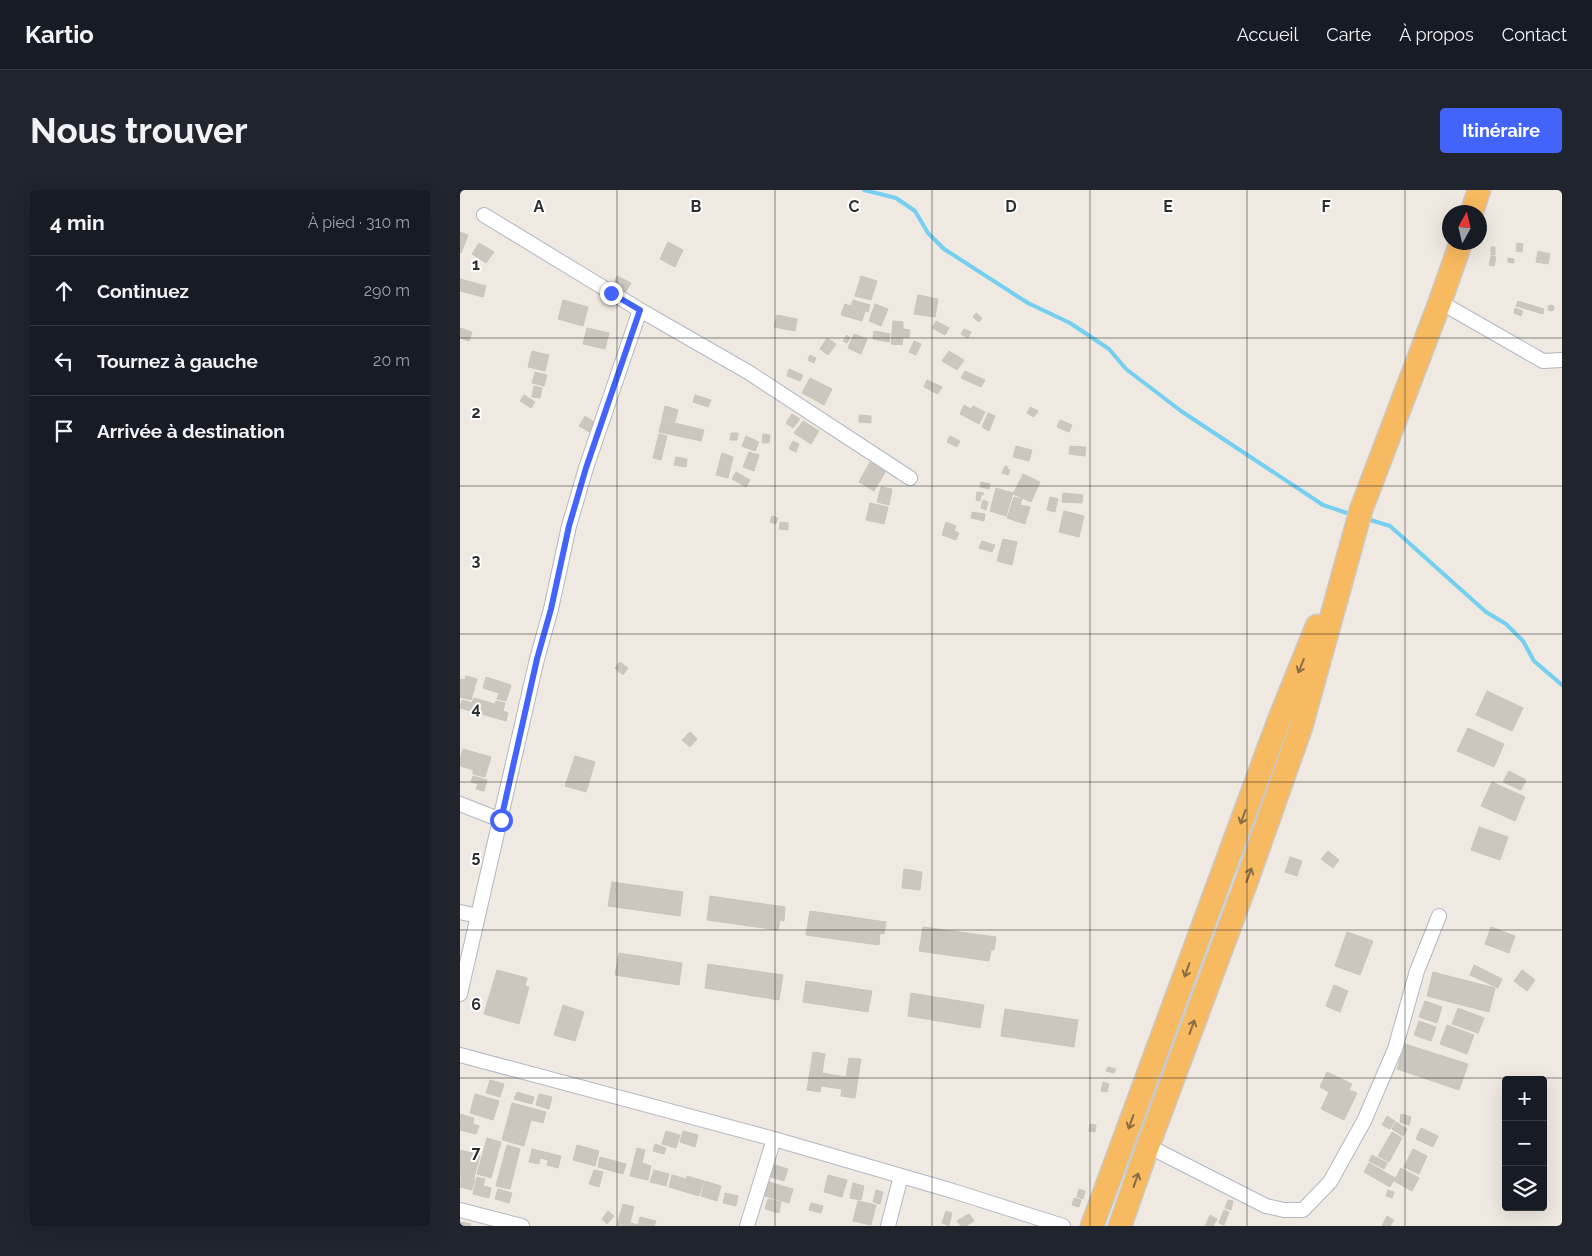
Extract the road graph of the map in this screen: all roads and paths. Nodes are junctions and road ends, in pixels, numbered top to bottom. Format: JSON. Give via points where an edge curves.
{"nodes":[{"id":1,"x":1480,"y":190,"type":"edge"},
{"id":2,"x":1475,"y":205,"type":"edge"},
{"id":3,"x":484,"y":215,"type":"dead end"},
{"id":4,"x":1458,"y":250,"type":"edge"},
{"id":5,"x":1440,"y":302,"type":"junction"},
{"id":6,"x":640,"y":310,"type":"junction"},
{"id":7,"x":1562,"y":360,"type":"edge"},
{"id":8,"x":910,"y":478,"type":"dead end"},
{"id":9,"x":1360,"y":517,"type":"junction"},
{"id":10,"x":460,"y":804,"type":"edge"},
{"id":11,"x":501,"y":820,"type":"junction"},
{"id":12,"x":460,"y":912,"type":"edge"},
{"id":13,"x":478,"y":916,"type":"junction"},
{"id":14,"x":1438,"y":916,"type":"dead end"},
{"id":15,"x":460,"y":994,"type":"edge"},
{"id":16,"x":460,"y":1055,"type":"edge"},
{"id":17,"x":774,"y":1139,"type":"junction"},
{"id":18,"x":1148,"y":1146,"type":"junction"},
{"id":19,"x":901,"y":1176,"type":"junction"},
{"id":20,"x":460,"y":1210,"type":"edge"},
{"id":21,"x":522,"y":1226,"type":"edge"},
{"id":22,"x":747,"y":1226,"type":"edge"},
{"id":23,"x":888,"y":1226,"type":"edge"},
{"id":24,"x":1062,"y":1226,"type":"edge"},
{"id":25,"x":1092,"y":1226,"type":"edge"},
{"id":26,"x":1120,"y":1226,"type":"edge"}],
"edges":[{"from":1,"to":2,"type":"highway"},
{"from":3,"to":6,"type":"street"},
{"from":4,"to":5,"type":"highway"},
{"from":5,"to":7,"type":"street","via":[[1543,361]]},
{"from":5,"to":9,"type":"highway"},
{"from":6,"to":8,"type":"street","via":[[748,372]]},
{"from":6,"to":11,"type":"street","via":[[569,526]]},
{"from":18,"to":9,"type":"highway","one_way":true,"via":[[1301,727]]},
{"from":9,"to":25,"type":"highway","one_way":true,"via":[[1279,720]]},
{"from":10,"to":11,"type":"street"},
{"from":11,"to":13,"type":"street"},
{"from":12,"to":13,"type":"street"},
{"from":13,"to":15,"type":"street"},
{"from":14,"to":18,"type":"street","via":[[1417,971],[1395,1049],[1364,1121],[1330,1182],[1303,1210],[1266,1206]]},
{"from":16,"to":17,"type":"street"},
{"from":17,"to":19,"type":"street"},
{"from":17,"to":22,"type":"street"},
{"from":26,"to":18,"type":"highway","one_way":true},
{"from":19,"to":23,"type":"street"},
{"from":19,"to":24,"type":"street"},
{"from":20,"to":21,"type":"street"}]}
